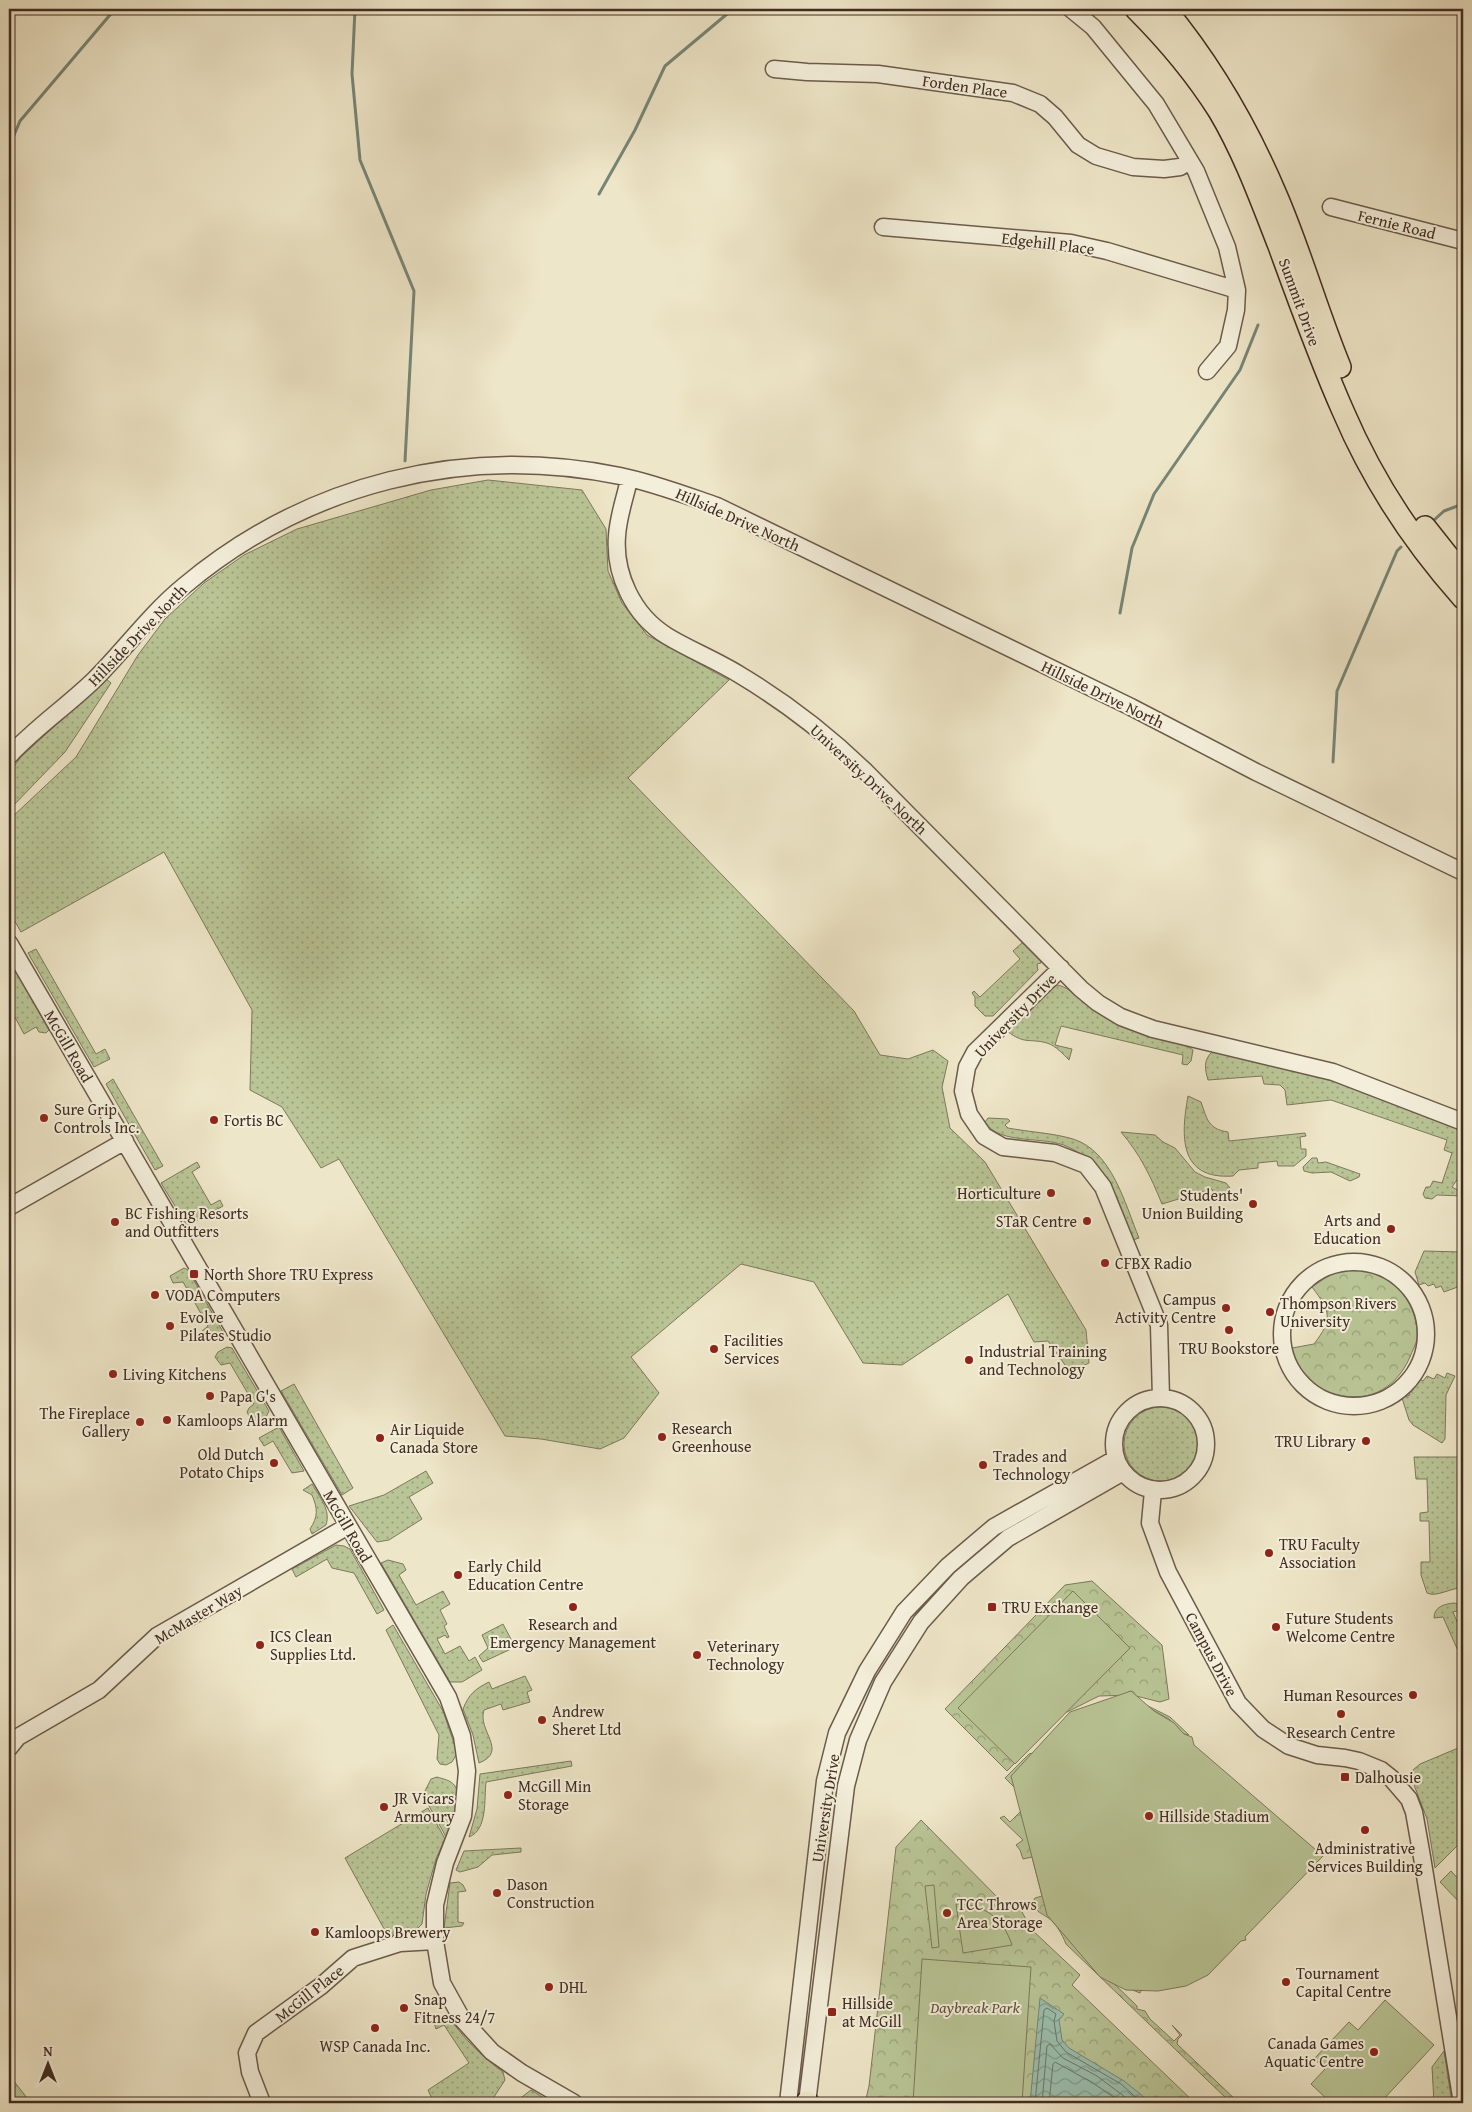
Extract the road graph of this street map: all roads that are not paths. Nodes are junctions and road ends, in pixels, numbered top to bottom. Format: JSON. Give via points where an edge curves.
{"nodes":[{"id":1,"x":1071,"y":9,"type":"edge"},
{"id":2,"x":1136,"y":9,"type":"edge"},
{"id":3,"x":1165,"y":9,"type":"edge"},
{"id":4,"x":774,"y":69,"type":"dead end"},
{"id":5,"x":1190,"y":161,"type":"junction"},
{"id":6,"x":1331,"y":207,"type":"dead end"},
{"id":7,"x":883,"y":227,"type":"dead end"},
{"id":8,"x":1463,"y":241,"type":"edge"},
{"id":9,"x":1237,"y":290,"type":"junction"},
{"id":10,"x":1207,"y":371,"type":"dead end"},
{"id":11,"x":560,"y":467,"type":"junction"},
{"id":12,"x":628,"y":484,"type":"junction"},
{"id":13,"x":687,"y":495,"type":"junction"},
{"id":14,"x":1463,"y":576,"type":"edge"},
{"id":15,"x":1463,"y":598,"type":"edge"},
{"id":16,"x":9,"y":756,"type":"edge"},
{"id":17,"x":1463,"y":872,"type":"edge"},
{"id":18,"x":9,"y":942,"type":"edge"},
{"id":19,"x":1061,"y":968,"type":"junction"},
{"id":20,"x":1463,"y":1122,"type":"edge"},
{"id":21,"x":125,"y":1141,"type":"junction"},
{"id":22,"x":9,"y":1207,"type":"edge"},
{"id":23,"x":1393,"y":1395,"type":"joint"},
{"id":24,"x":1161,"y":1398,"type":"junction"},
{"id":25,"x":1119,"y":1466,"type":"junction"},
{"id":26,"x":1152,"y":1490,"type":"junction"},
{"id":27,"x":348,"y":1526,"type":"junction"},
{"id":28,"x":9,"y":1748,"type":"edge"},
{"id":29,"x":435,"y":1941,"type":"junction"},
{"id":30,"x":262,"y":2103,"type":"edge"},
{"id":31,"x":574,"y":2103,"type":"edge"},
{"id":32,"x":802,"y":2103,"type":"edge"},
{"id":33,"x":1462,"y":2103,"type":"edge"}],
"edges":[{"from":1,"to":5,"type":"street","via":[[1093,27],[1156,104]]},
{"from":2,"to":15,"type":"main road","name":"Summit Drive","via":[[1169,42],[1219,112],[1252,176],[1320,356],[1374,474],[1412,534]]},
{"from":3,"to":14,"type":"main road","name":"Summit Drive","via":[[1208,64],[1262,161],[1333,350],[1357,408],[1388,467],[1424,526]]},
{"from":4,"to":5,"type":"street","name":"Forden Place","via":[[878,74],[1013,93],[1040,104],[1078,145],[1096,156],[1133,166],[1164,169],[1180,167]]},
{"from":5,"to":9,"type":"street","via":[[1227,247]]},
{"from":6,"to":8,"type":"street","name":"Fernie Road"},
{"from":7,"to":9,"type":"street","name":"Edgehill Place","via":[[1071,243]]},
{"from":9,"to":10,"type":"street","via":[[1228,346]]},
{"from":11,"to":12,"type":"street","via":[[579,475]]},
{"from":11,"to":13,"type":"street","name":"Hillside Drive North","via":[[622,476]]},
{"from":11,"to":16,"type":"street","name":"Hillside Drive North","via":[[496,466],[423,473],[354,490],[288,517],[246,541],[186,585],[152,615],[92,681]]},
{"from":12,"to":13,"type":"street","via":[[674,496]]},
{"from":12,"to":19,"type":"street","name":"University Drive North","via":[[617,534],[617,556],[625,587],[642,614],[666,636],[767,691],[836,744]]},
{"from":13,"to":17,"type":"street","name":"Hillside Drive North","via":[[718,506]]},
{"from":18,"to":21,"type":"street","name":"McGill Road"},
{"from":19,"to":20,"type":"street","name":"University Drive","via":[[1098,1004],[1121,1018],[1154,1029],[1333,1072]]},
{"from":19,"to":24,"type":"street","name":"University Drive","via":[[975,1052],[967,1068],[963,1091],[969,1114],[984,1136],[1003,1147],[1055,1153],[1086,1165],[1103,1187],[1159,1325]]},
{"from":21,"to":22,"type":"street"},
{"from":21,"to":27,"type":"street","name":"McGill Road"},
{"from":23,"to":23,"type":"street","via":[[1367,1405],[1338,1404],[1312,1392],[1293,1372],[1283,1344],[1284,1316],[1297,1290],[1318,1271],[1345,1263],[1364,1264],[1391,1274],[1412,1293],[1423,1320],[1424,1348],[1413,1375]]},
{"from":24,"to":25,"type":"street","via":[[1146,1400],[1122,1416],[1113,1444]]},
{"from":24,"to":26,"type":"street","via":[[1176,1400],[1189,1407],[1205,1431],[1207,1446],[1204,1460],[1188,1482],[1165,1491]]},
{"from":25,"to":26,"type":"street","via":[[1141,1487]]},
{"from":25,"to":32,"type":"street","name":"University Drive","via":[[1008,1538],[961,1578],[922,1622],[883,1682],[858,1740],[846,1786]]},
{"from":26,"to":33,"type":"street","name":"Campus Drive","via":[[1150,1523],[1168,1572],[1238,1703],[1264,1729],[1289,1746],[1317,1755],[1359,1761],[1381,1770],[1409,1799],[1422,1857]]},
{"from":27,"to":28,"type":"street","name":"McMaster Way","via":[[157,1636],[99,1690],[18,1737]]},
{"from":27,"to":29,"type":"street","name":"McGill Road","via":[[448,1697],[462,1736],[467,1771],[463,1816],[445,1864],[435,1905]]},
{"from":29,"to":30,"type":"street","name":"McGill Place","via":[[400,1943],[353,1958],[321,1986],[256,2033],[247,2053],[250,2072]]},
{"from":29,"to":31,"type":"street","name":"McGill Road","via":[[442,1983],[462,2019],[492,2052],[529,2078]]}]}
